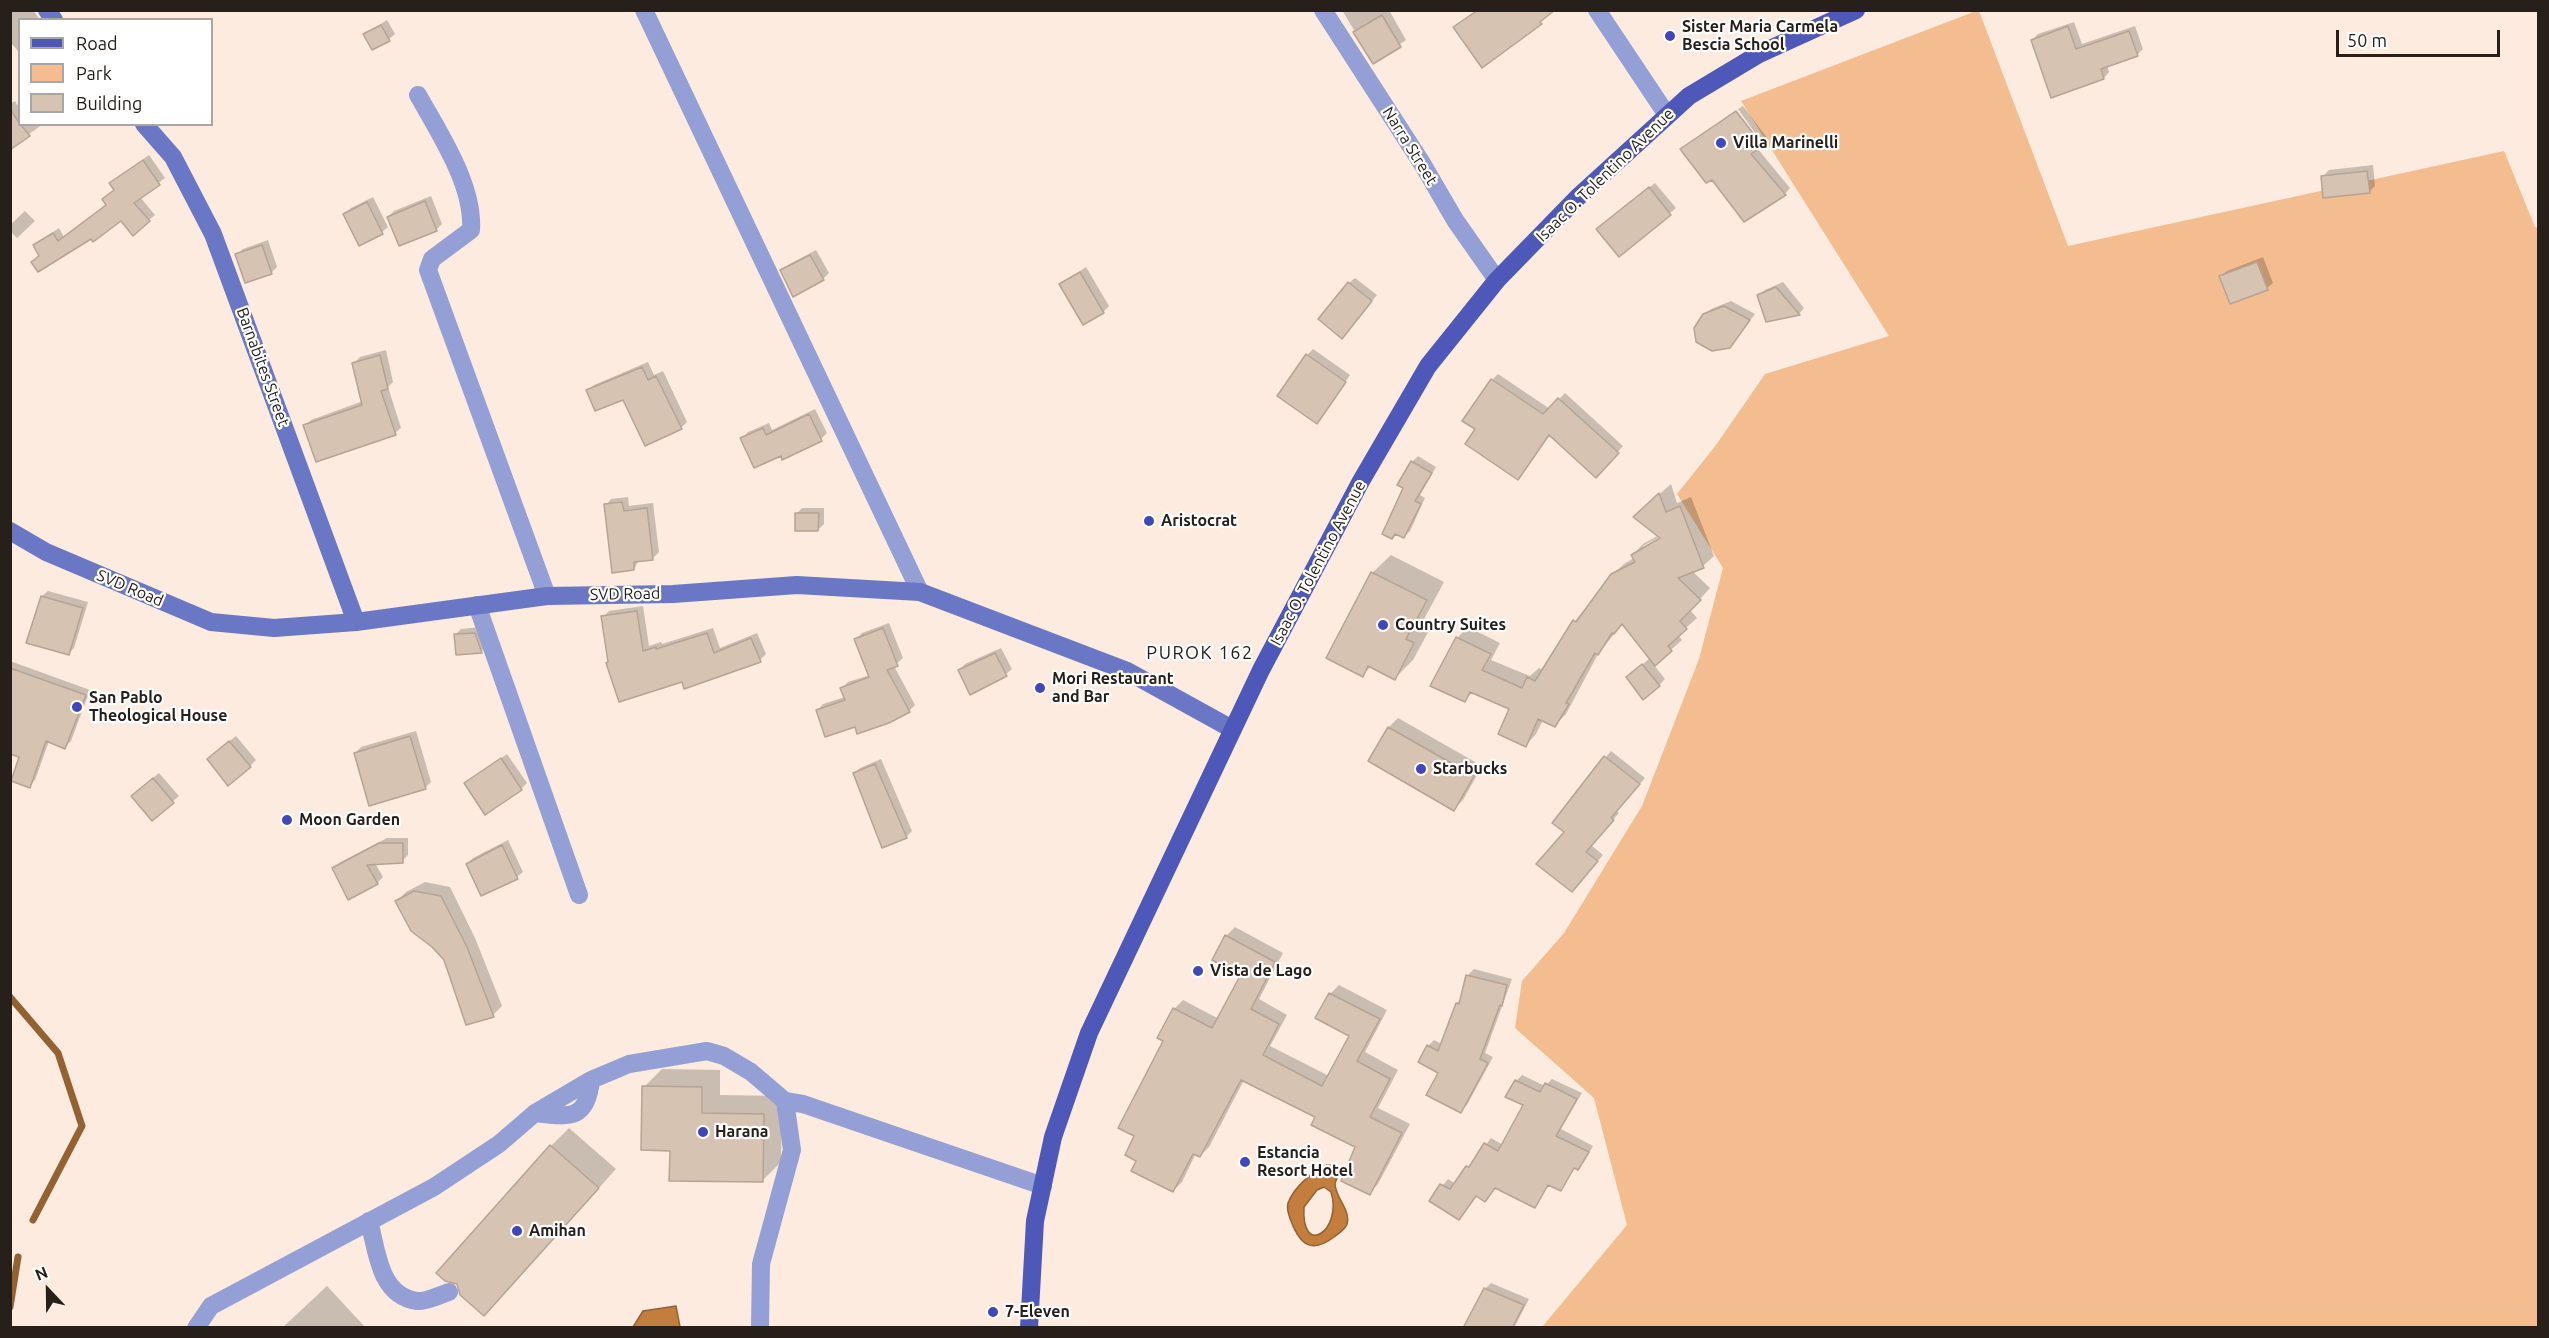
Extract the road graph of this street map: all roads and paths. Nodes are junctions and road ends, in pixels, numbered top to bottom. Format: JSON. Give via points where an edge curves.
{"nodes":[{"id":1,"x":644,"y":10,"type":"edge"},
{"id":2,"x":1323,"y":10,"type":"edge"},
{"id":3,"x":1597,"y":10,"type":"edge"},
{"id":4,"x":1856,"y":10,"type":"edge"},
{"id":5,"x":418,"y":95,"type":"dead end"},
{"id":6,"x":1667,"y":115,"type":"junction"},
{"id":7,"x":146,"y":126,"type":"edge"},
{"id":8,"x":1497,"y":280,"type":"junction"},
{"id":9,"x":10,"y":531,"type":"edge"},
{"id":10,"x":920,"y":592,"type":"junction"},
{"id":11,"x":547,"y":596,"type":"junction"},
{"id":12,"x":477,"y":605,"type":"junction"},
{"id":13,"x":356,"y":622,"type":"junction"},
{"id":14,"x":1232,"y":729,"type":"junction"},
{"id":15,"x":579,"y":896,"type":"dead end"},
{"id":16,"x":786,"y":1101,"type":"junction"},
{"id":17,"x":1043,"y":1186,"type":"junction"},
{"id":18,"x":369,"y":1221,"type":"junction"},
{"id":19,"x":449,"y":1292,"type":"dead end"},
{"id":20,"x":196,"y":1328,"type":"edge"},
{"id":21,"x":760,"y":1328,"type":"edge"},
{"id":22,"x":1029,"y":1328,"type":"edge"}],
"edges":[{"from":1,"to":10,"type":"street"},
{"from":2,"to":8,"type":"street","name":"Narra Street"},
{"from":3,"to":6,"type":"street"},
{"from":4,"to":6,"type":"main road","name":"Isaac O. Tolentino Avenue","via":[[1759,54],[1689,96]]},
{"from":5,"to":11,"type":"street","via":[[458,169],[472,217],[471,230],[432,259],[428,270]]},
{"from":6,"to":8,"type":"main road","name":"Isaac O. Tolentino Avenue","via":[[1577,198]]},
{"from":7,"to":13,"type":"main road","name":"Barnabites Street","via":[[173,157],[213,234]]},
{"from":8,"to":14,"type":"main road","name":"Isaac O. Tolentino Avenue","via":[[1428,366],[1361,481]]},
{"from":9,"to":13,"type":"main road","name":"SVD Road","via":[[46,552],[211,622],[274,628]]},
{"from":10,"to":11,"type":"main road","name":"SVD Road","via":[[797,585],[673,594]]},
{"from":10,"to":14,"type":"main road","name":"SVD Road","via":[[1127,671]]},
{"from":11,"to":12,"type":"main road","name":"SVD Road"},
{"from":12,"to":13,"type":"main road","name":"SVD Road"},
{"from":12,"to":15,"type":"street"},
{"from":14,"to":17,"type":"main road","name":"Isaac O. Tolentino Avenue","via":[[1089,1033],[1053,1137]]},
{"from":16,"to":17,"type":"street"},
{"from":16,"to":18,"type":"street","via":[[751,1072],[707,1051],[629,1064],[591,1080],[535,1113],[499,1144],[434,1187]]},
{"from":16,"to":21,"type":"street","via":[[792,1150],[761,1264]]},
{"from":17,"to":22,"type":"main road","name":"Isaac O. Tolentino Avenue","via":[[1035,1221]]},
{"from":18,"to":19,"type":"street","via":[[383,1276],[400,1295],[418,1301]]},
{"from":18,"to":20,"type":"street","via":[[211,1306]]}]}
